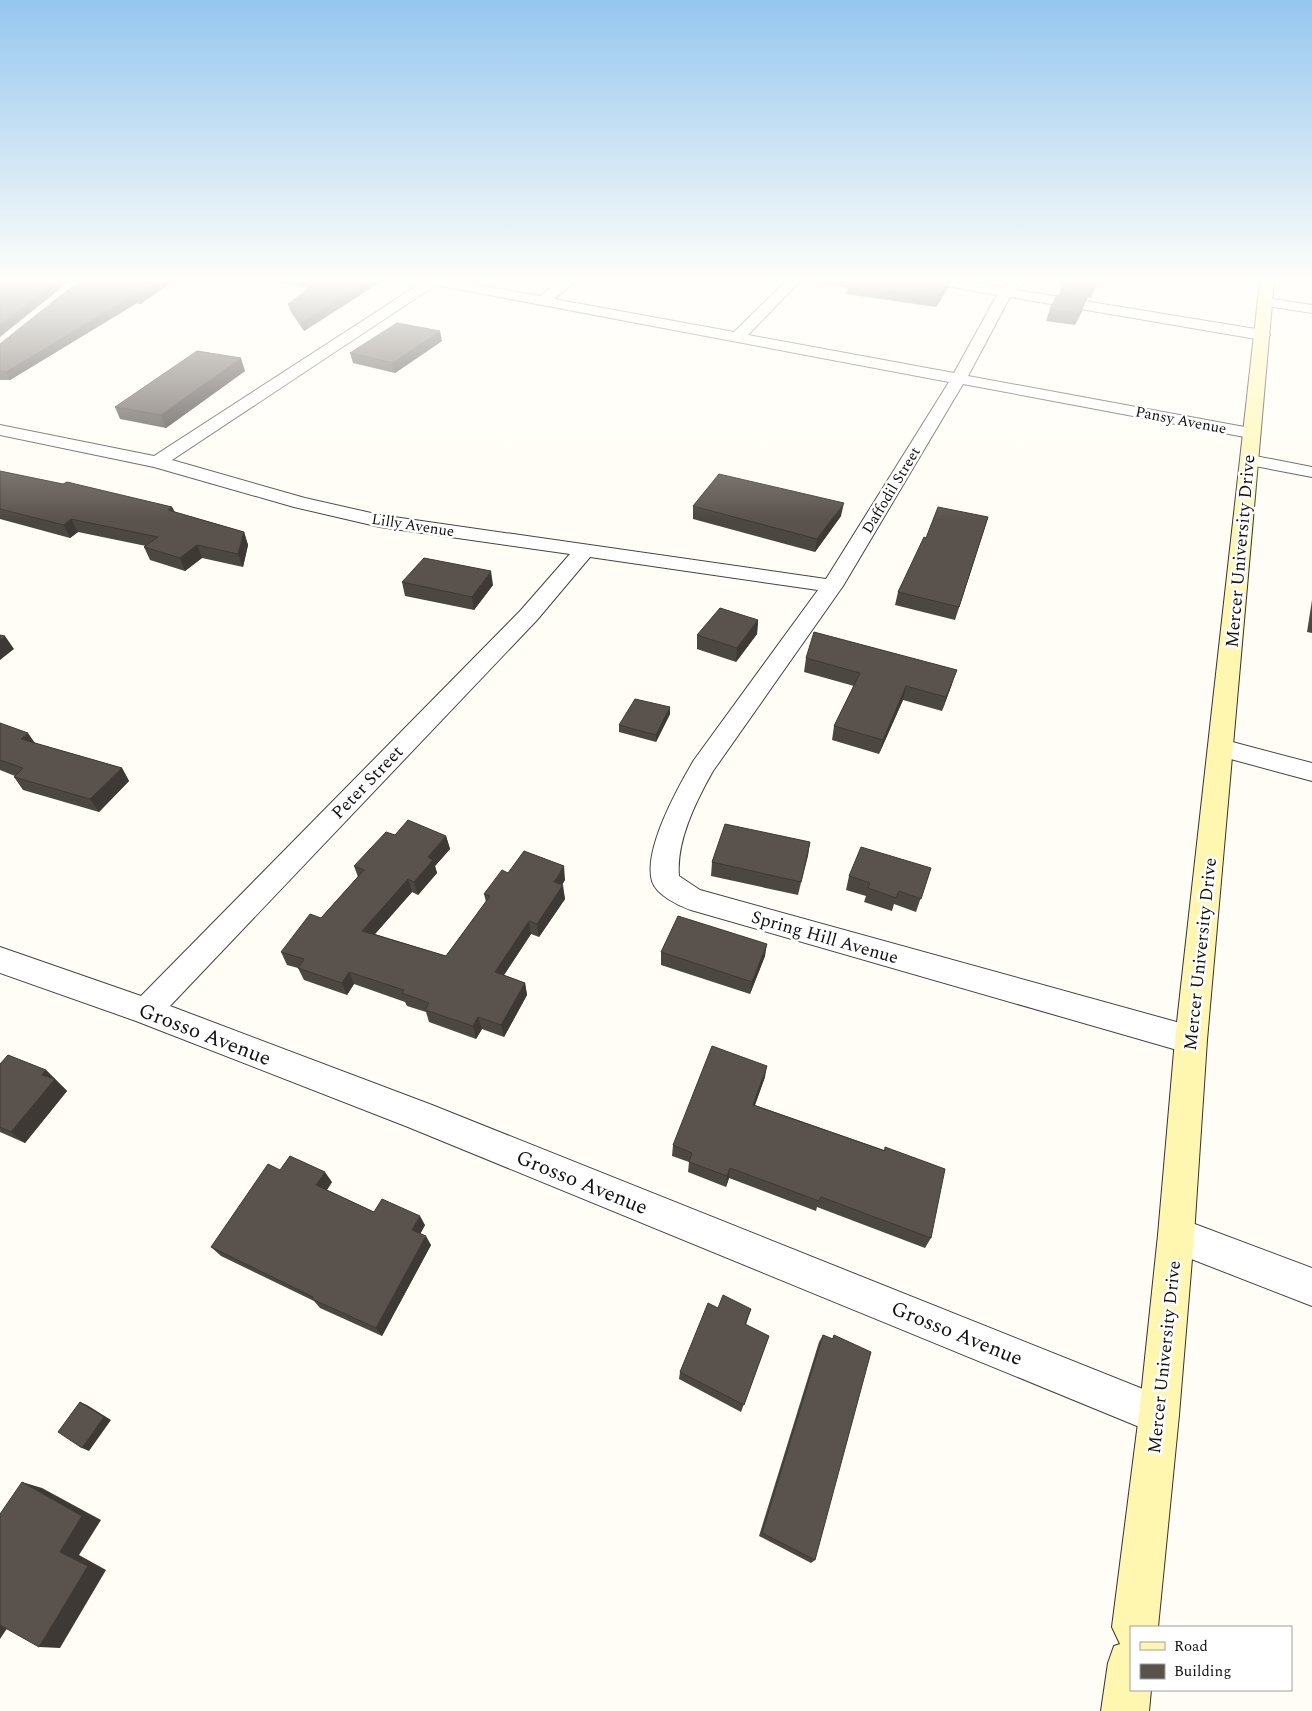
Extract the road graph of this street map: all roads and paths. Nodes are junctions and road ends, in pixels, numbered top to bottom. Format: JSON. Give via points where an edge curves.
{"nodes":[{"id":1,"x":311,"y":361,"type":"edge"},
{"id":2,"x":867,"y":361,"type":"edge"},
{"id":3,"x":969,"y":361,"type":"edge"},
{"id":4,"x":1259,"y":361,"type":"edge"},
{"id":5,"x":959,"y":378,"type":"junction"},
{"id":6,"x":0,"y":430,"type":"edge"},
{"id":7,"x":1250,"y":446,"type":"junction"},
{"id":8,"x":156,"y":462,"type":"junction"},
{"id":9,"x":1312,"y":472,"type":"edge"},
{"id":10,"x":585,"y":550,"type":"junction"},
{"id":11,"x":832,"y":586,"type":"junction"},
{"id":12,"x":754,"y":696,"type":"joint"},
{"id":13,"x":1221,"y":748,"type":"junction"},
{"id":14,"x":1312,"y":772,"type":"edge"},
{"id":15,"x":0,"y":960,"type":"edge"},
{"id":16,"x":146,"y":1011,"type":"junction"},
{"id":17,"x":1191,"y":1040,"type":"junction"},
{"id":18,"x":1176,"y":1235,"type":"junction"},
{"id":19,"x":1312,"y":1287,"type":"edge"},
{"id":20,"x":1159,"y":1414,"type":"junction"},
{"id":21,"x":1135,"y":1626,"type":"edge"},
{"id":22,"x":1130,"y":1671,"type":"edge"},
{"id":23,"x":1125,"y":1711,"type":"edge"}],
"edges":[{"from":1,"to":8,"type":"street"},
{"from":2,"to":5,"type":"street","name":"Pansy Avenue"},
{"from":3,"to":5,"type":"street","name":"Daffodil Street"},
{"from":4,"to":7,"type":"main road","name":"Mercer University Drive"},
{"from":5,"to":7,"type":"street","name":"Pansy Avenue"},
{"from":5,"to":11,"type":"street","name":"Daffodil Street"},
{"from":6,"to":8,"type":"street","name":"Lilly Avenue"},
{"from":7,"to":9,"type":"street","name":"Pansy Avenue"},
{"from":7,"to":13,"type":"main road","name":"Mercer University Drive"},
{"from":8,"to":10,"type":"street","name":"Lilly Avenue","via":[[301,503],[380,521]]},
{"from":10,"to":11,"type":"street","name":"Lilly Avenue"},
{"from":10,"to":16,"type":"street","name":"Peter Street","via":[[529,614]]},
{"from":11,"to":12,"type":"street","name":"Daffodil Street"},
{"from":12,"to":17,"type":"street","name":"Spring Hill Avenue","via":[[703,766],[690,790],[664,861],[666,881],[692,899]]},
{"from":13,"to":14,"type":"street"},
{"from":13,"to":17,"type":"main road","name":"Mercer University Drive"},
{"from":15,"to":16,"type":"street","name":"Grosso Avenue"},
{"from":16,"to":20,"type":"street","name":"Grosso Avenue","via":[[420,1116]]},
{"from":17,"to":18,"type":"main road","name":"Mercer University Drive"},
{"from":18,"to":19,"type":"street"},
{"from":18,"to":20,"type":"main road","name":"Mercer University Drive"},
{"from":20,"to":21,"type":"main road","name":"Mercer University Drive"},
{"from":22,"to":23,"type":"main road"}]}
